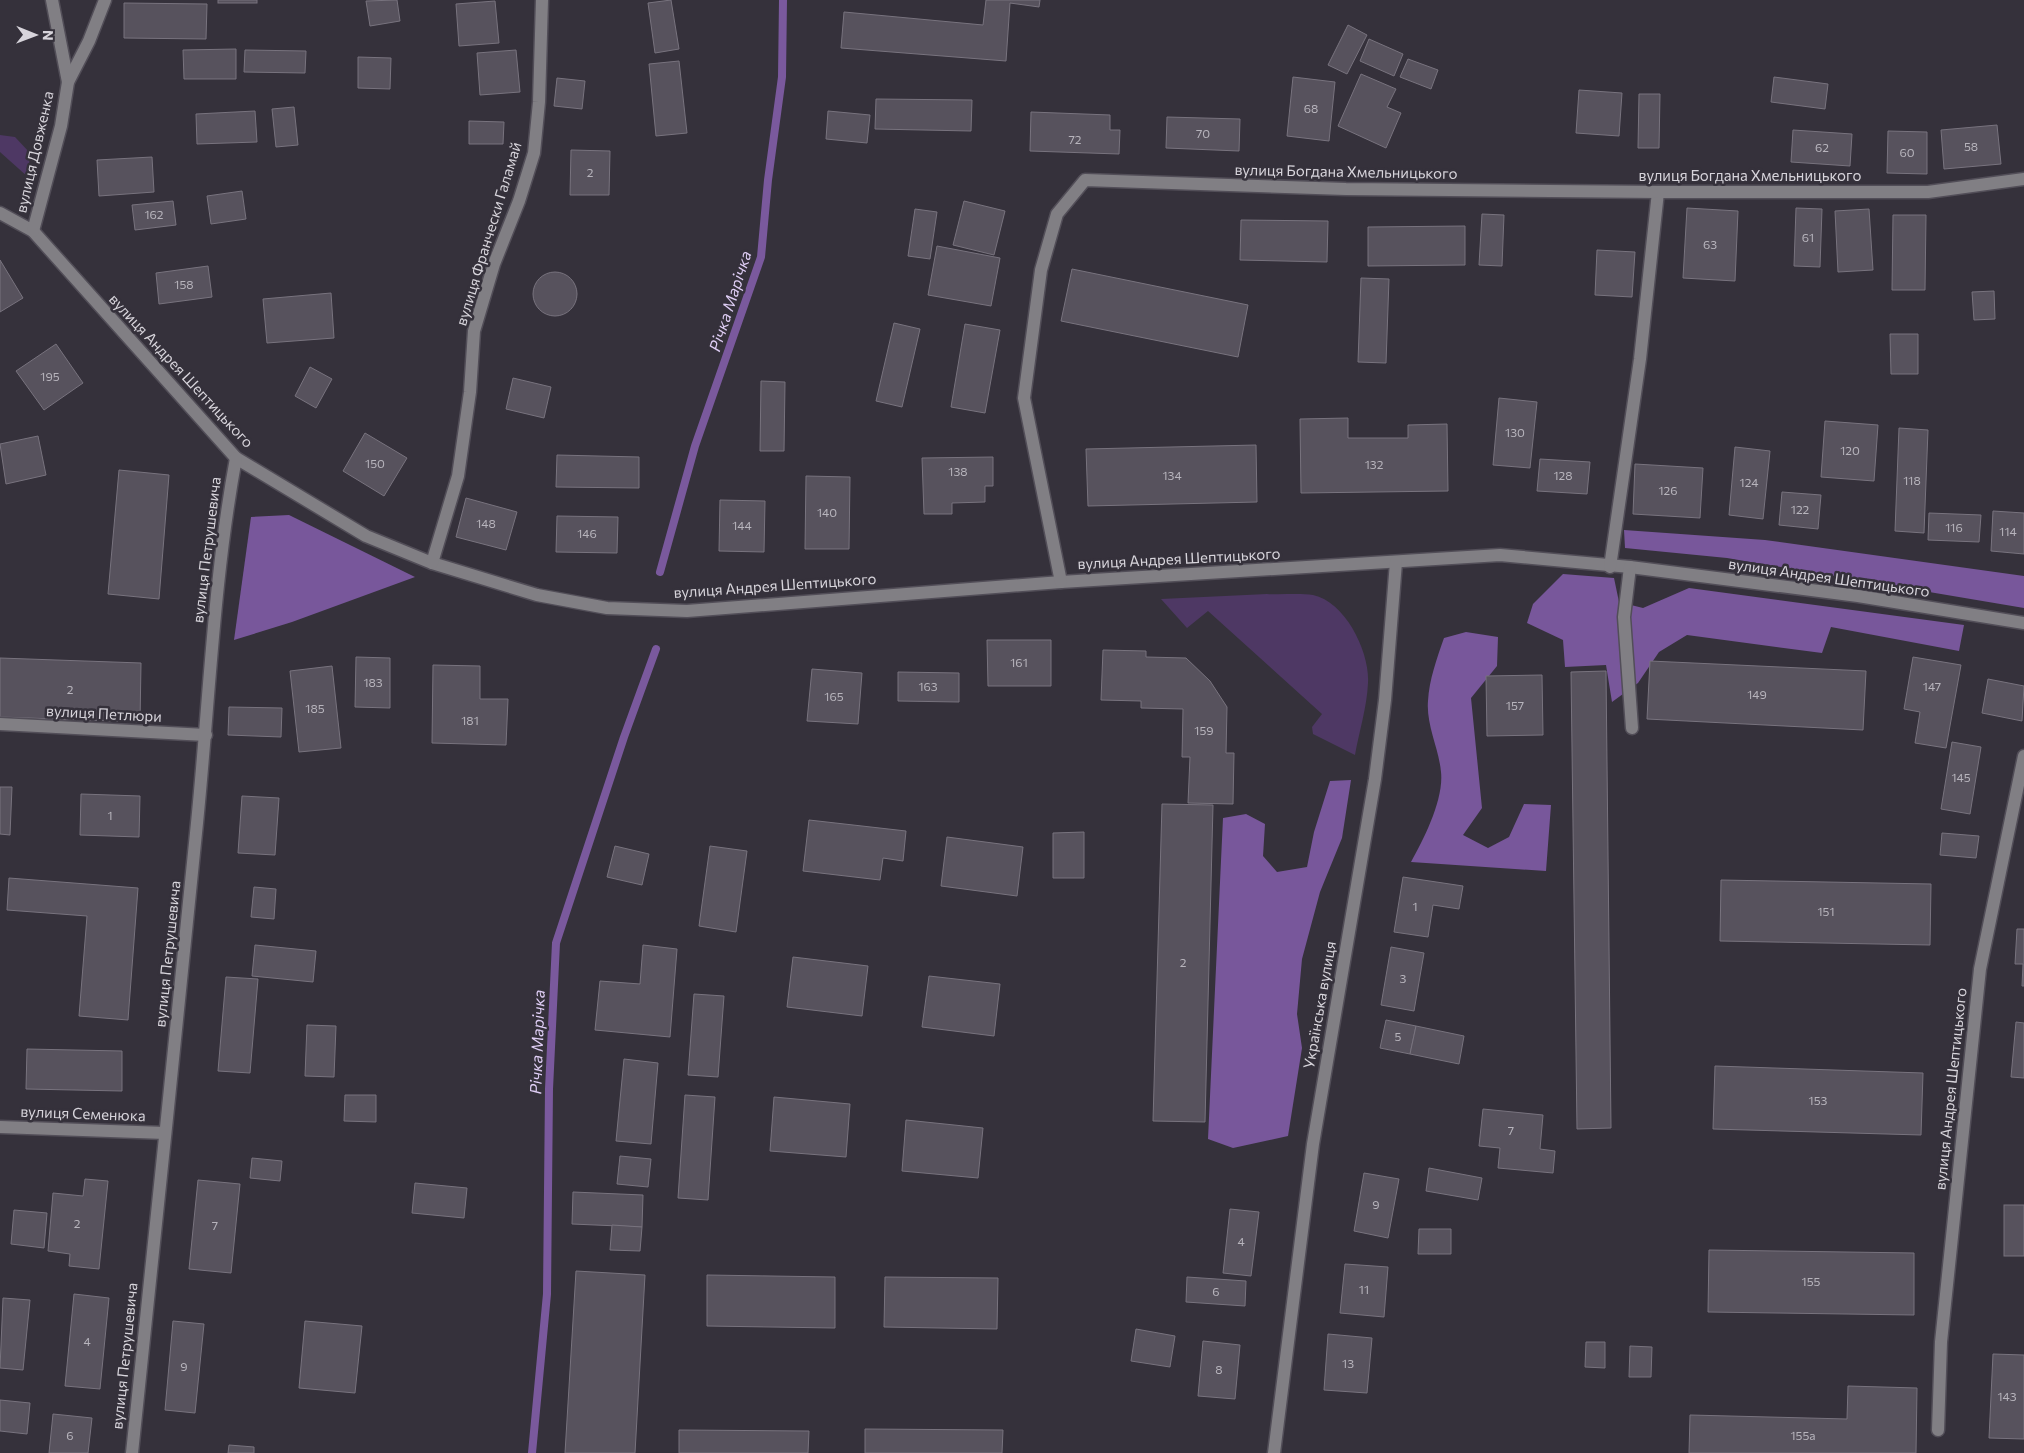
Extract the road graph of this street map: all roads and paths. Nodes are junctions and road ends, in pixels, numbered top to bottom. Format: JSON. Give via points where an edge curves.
{"nodes":[{"id":1,"x":52,"y":0,"type":"edge"},
{"id":2,"x":105,"y":0,"type":"edge"},
{"id":3,"x":542,"y":0,"type":"edge"},
{"id":4,"x":68,"y":82,"type":"junction"},
{"id":5,"x":2024,"y":179,"type":"edge"},
{"id":6,"x":1658,"y":192,"type":"junction"},
{"id":7,"x":0,"y":213,"type":"edge"},
{"id":8,"x":33,"y":231,"type":"junction"},
{"id":9,"x":236,"y":458,"type":"junction"},
{"id":10,"x":1396,"y":562,"type":"junction"},
{"id":11,"x":432,"y":563,"type":"junction"},
{"id":12,"x":1610,"y":567,"type":"junction"},
{"id":13,"x":1630,"y":567,"type":"junction"},
{"id":14,"x":1061,"y":582,"type":"junction"},
{"id":15,"x":2024,"y":623,"type":"edge"},
{"id":16,"x":0,"y":724,"type":"edge"},
{"id":17,"x":1632,"y":728,"type":"dead end"},
{"id":18,"x":206,"y":735,"type":"junction"},
{"id":19,"x":2024,"y":756,"type":"edge"},
{"id":20,"x":0,"y":1127,"type":"edge"},
{"id":21,"x":165,"y":1133,"type":"junction"},
{"id":22,"x":1938,"y":1430,"type":"dead end"},
{"id":23,"x":132,"y":1453,"type":"edge"},
{"id":24,"x":1274,"y":1453,"type":"edge"}],
"edges":[{"from":1,"to":4,"type":"street","name":"вулиця Довженка"},
{"from":2,"to":4,"type":"street","name":"вулиця Довженка"},
{"from":3,"to":11,"type":"street","name":"вулиця Франчески Галамай","via":[[534,153],[474,331],[470,392],[458,476]]},
{"from":4,"to":8,"type":"street","name":"вулиця Довженка","via":[[61,126]]},
{"from":5,"to":6,"type":"street","name":"вулиця Богдана Хмельницького","via":[[1928,192]]},
{"from":6,"to":12,"type":"street","via":[[1640,359]]},
{"from":6,"to":14,"type":"street","name":"вулиця Богдана Хмельницького","via":[[1346,189],[1085,180],[1057,214],[1041,270],[1024,398]]},
{"from":7,"to":8,"type":"street","name":"вулиця Андрея Шептицького"},
{"from":8,"to":9,"type":"street","name":"вулиця Андрея Шептицького"},
{"from":9,"to":11,"type":"street","name":"вулиця Андрея Шептицького","via":[[366,536]]},
{"from":9,"to":18,"type":"street","name":"вулиця Петрушевича","via":[[227,510]]},
{"from":10,"to":12,"type":"street","name":"вулиця Андрея Шептицького","via":[[1500,555]]},
{"from":10,"to":14,"type":"street","name":"вулиця Андрея Шептицького"},
{"from":10,"to":24,"type":"street","name":"Українська вулиця","via":[[1376,779],[1313,1144]]},
{"from":11,"to":14,"type":"street","name":"вулиця Андрея Шептицького","via":[[537,595],[607,608],[687,611]]},
{"from":12,"to":13,"type":"street","name":"вулиця Андрея Шептицького"},
{"from":13,"to":15,"type":"street","name":"вулиця Андрея Шептицького","via":[[1858,596]]},
{"from":13,"to":17,"type":"street","via":[[1624,617]]},
{"from":16,"to":18,"type":"street","name":"вулиця Петлюри"},
{"from":18,"to":21,"type":"street","name":"вулиця Петрушевича"},
{"from":19,"to":22,"type":"street","name":"вулиця Андрея Шептицького","via":[[1980,969],[1941,1342]]},
{"from":20,"to":21,"type":"street","name":"вулиця Семенюка"},
{"from":21,"to":23,"type":"street","name":"вулиця Петрушевича"}]}
